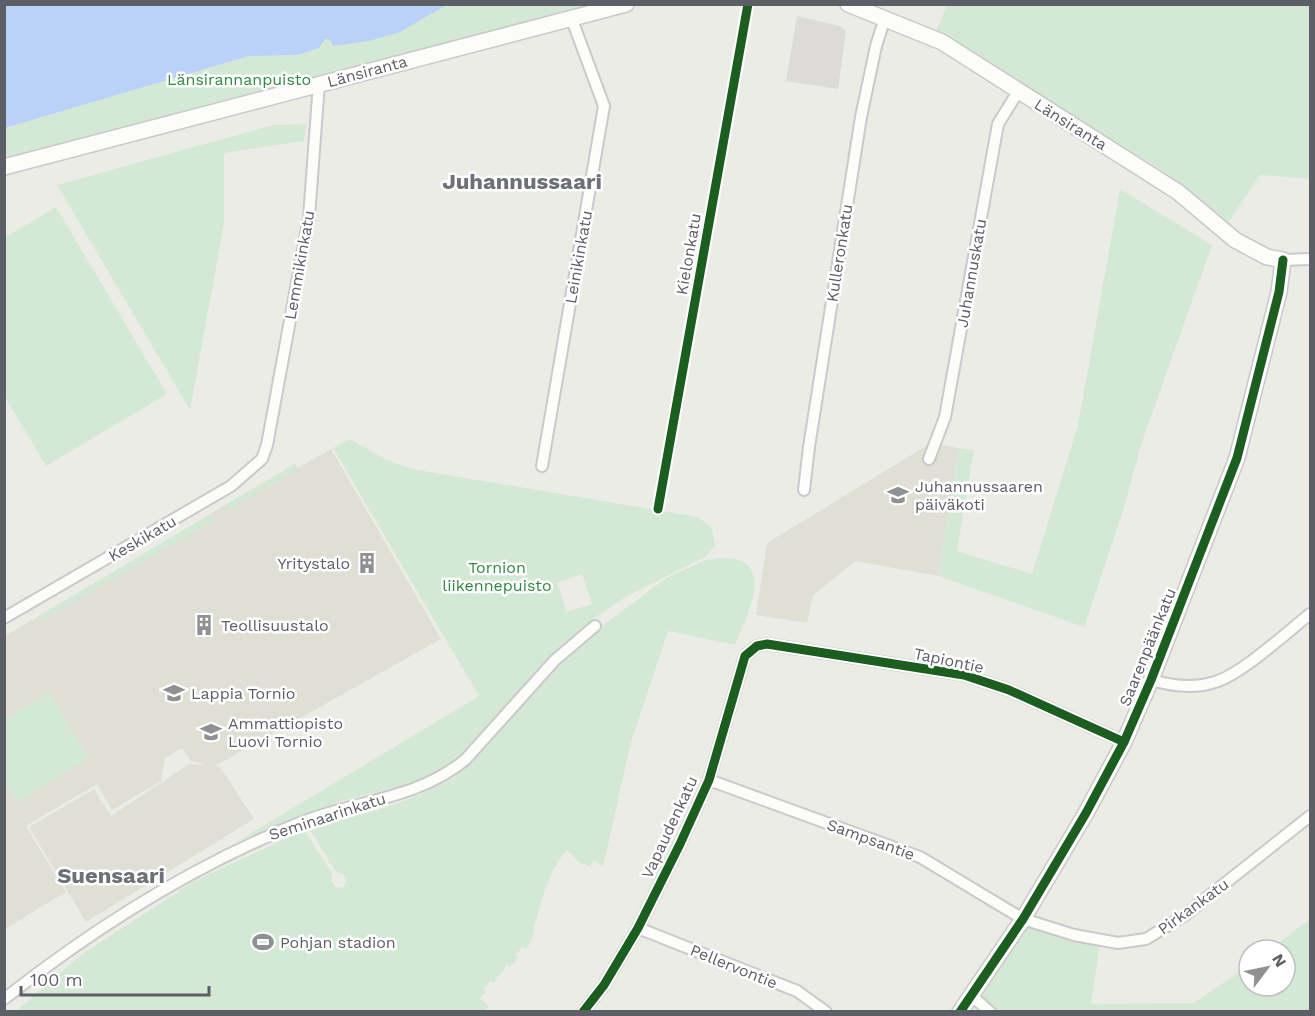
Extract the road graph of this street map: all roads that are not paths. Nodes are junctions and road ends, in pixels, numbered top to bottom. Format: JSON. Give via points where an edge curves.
{"nodes":[{"id":1,"x":626,"y":4,"type":"edge"},
{"id":2,"x":848,"y":4,"type":"edge"},
{"id":3,"x":571,"y":17,"type":"junction"},
{"id":4,"x":885,"y":18,"type":"junction"},
{"id":5,"x":319,"y":83,"type":"junction"},
{"id":6,"x":1019,"y":90,"type":"junction"},
{"id":7,"x":4,"y":167,"type":"edge"},
{"id":8,"x":1311,"y":259,"type":"edge"},
{"id":9,"x":1283,"y":260,"type":"junction"},
{"id":10,"x":267,"y":445,"type":"joint"},
{"id":11,"x":929,"y":459,"type":"dead end"},
{"id":12,"x":542,"y":466,"type":"dead end"},
{"id":13,"x":804,"y":490,"type":"dead end"},
{"id":14,"x":1311,"y":614,"type":"edge"},
{"id":15,"x":4,"y":618,"type":"edge"},
{"id":16,"x":595,"y":626,"type":"dead end"},
{"id":17,"x":757,"y":646,"type":"joint"},
{"id":18,"x":1151,"y":680,"type":"junction"},
{"id":19,"x":1124,"y":742,"type":"junction"},
{"id":20,"x":709,"y":780,"type":"junction"},
{"id":21,"x":1311,"y":816,"type":"edge"},
{"id":22,"x":1023,"y":919,"type":"junction"},
{"id":23,"x":638,"y":928,"type":"junction"},
{"id":24,"x":973,"y":997,"type":"junction"},
{"id":25,"x":4,"y":999,"type":"edge"},
{"id":26,"x":583,"y":1011,"type":"edge"},
{"id":27,"x":826,"y":1011,"type":"edge"},
{"id":28,"x":960,"y":1011,"type":"edge"},
{"id":29,"x":990,"y":1011,"type":"edge"}],
"edges":[{"from":1,"to":3,"type":"street","name":"Länsiranta"},
{"from":2,"to":4,"type":"street","name":"Länsiranta"},
{"from":3,"to":5,"type":"street","name":"Länsiranta"},
{"from":3,"to":12,"type":"street","name":"Leinikinkatu","via":[[604,105]]},
{"from":4,"to":6,"type":"street","name":"Länsiranta","via":[[942,42]]},
{"from":4,"to":13,"type":"street","name":"Kulleronkatu","via":[[861,117]]},
{"from":5,"to":7,"type":"street","name":"Länsiranta"},
{"from":5,"to":10,"type":"street","name":"Lemmikinkatu","via":[[309,217]]},
{"from":6,"to":9,"type":"street","name":"Länsiranta","via":[[1178,192],[1235,240],[1267,257]]},
{"from":6,"to":11,"type":"street","name":"Juhannuskatu","via":[[998,124],[945,417]]},
{"from":8,"to":9,"type":"street"},
{"from":9,"to":18,"type":"street","name":"Saarenpäänkatu","via":[[1280,292],[1237,458]]},
{"from":10,"to":15,"type":"street","name":"Keskikatu","via":[[262,459],[231,486]]},
{"from":14,"to":18,"type":"street","via":[[1217,682],[1188,687]]},
{"from":16,"to":25,"type":"street","name":"Seminaarinkatu","via":[[555,660],[448,774],[420,788],[299,822],[213,861],[122,917]]},
{"from":17,"to":19,"type":"street","name":"Tapiontie","via":[[767,644],[964,675],[1010,690]]},
{"from":17,"to":20,"type":"street","name":"Vapaudenkatu","via":[[744,656]]},
{"from":18,"to":19,"type":"street","name":"Saarenpäänkatu"},
{"from":19,"to":22,"type":"street","name":"Saarenpäänkatu"},
{"from":20,"to":22,"type":"street","name":"Sampsantie","via":[[920,857]]},
{"from":20,"to":23,"type":"street","name":"Vapaudenkatu"},
{"from":21,"to":22,"type":"street","name":"Pirkankatu","via":[[1185,915],[1146,939],[1118,944],[1074,936]]},
{"from":22,"to":24,"type":"street","name":"Saarenpäänkatu"},
{"from":23,"to":26,"type":"street","name":"Vapaudenkatu","via":[[604,985]]},
{"from":23,"to":27,"type":"street","name":"Pellervontie","via":[[797,991]]},
{"from":24,"to":28,"type":"street","name":"Saarenpäänkatu"},
{"from":24,"to":29,"type":"street"}]}
